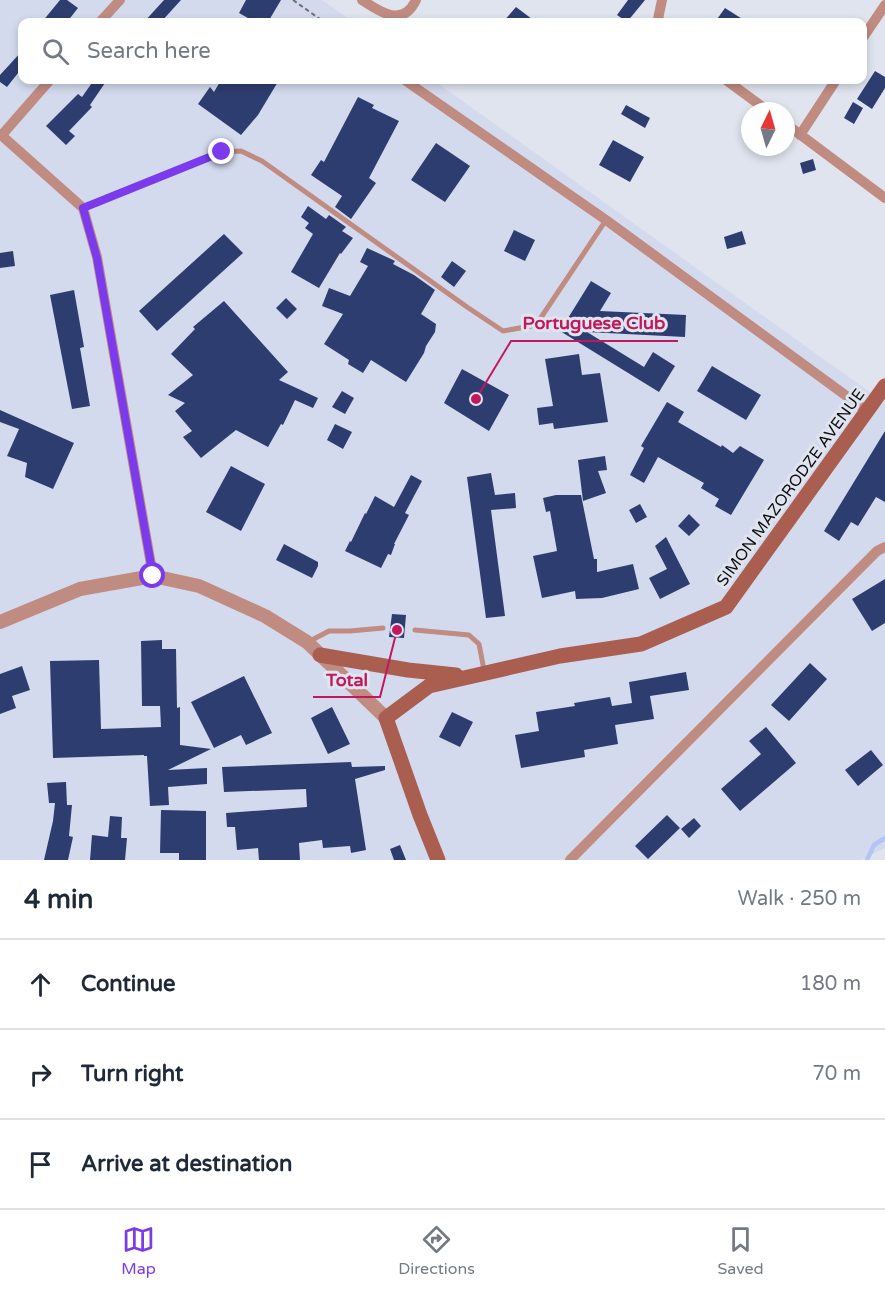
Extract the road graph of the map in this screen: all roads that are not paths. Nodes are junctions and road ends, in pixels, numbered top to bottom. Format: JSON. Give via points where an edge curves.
{"nodes":[{"id":1,"x":120,"y":0,"type":"edge"},
{"id":2,"x":362,"y":0,"type":"edge"},
{"id":3,"x":416,"y":0,"type":"edge"},
{"id":4,"x":662,"y":0,"type":"edge"},
{"id":5,"x":885,"y":5,"type":"edge"},
{"id":6,"x":104,"y":18,"type":"edge"},
{"id":7,"x":659,"y":18,"type":"edge"},
{"id":8,"x":867,"y":32,"type":"edge"},
{"id":9,"x":46,"y":84,"type":"edge"},
{"id":10,"x":410,"y":84,"type":"edge"},
{"id":11,"x":731,"y":84,"type":"edge"},
{"id":12,"x":833,"y":84,"type":"edge"},
{"id":13,"x":756,"y":102,"type":"edge"},
{"id":14,"x":795,"y":131,"type":"edge"},
{"id":15,"x":1,"y":135,"type":"edge"},
{"id":16,"x":800,"y":135,"type":"junction"},
{"id":17,"x":885,"y":198,"type":"edge"},
{"id":18,"x":83,"y":208,"type":"junction"},
{"id":19,"x":606,"y":220,"type":"junction"},
{"id":20,"x":885,"y":386,"type":"edge"},
{"id":21,"x":867,"y":411,"type":"junction"},
{"id":22,"x":885,"y":547,"type":"edge"},
{"id":23,"x":153,"y":576,"type":"junction"},
{"id":24,"x":0,"y":622,"type":"edge"},
{"id":25,"x":383,"y":628,"type":"dead end"},
{"id":26,"x":415,"y":630,"type":"dead end"},
{"id":27,"x":306,"y":642,"type":"junction"},
{"id":28,"x":320,"y":655,"type":"junction"},
{"id":29,"x":485,"y":673,"type":"junction"},
{"id":30,"x":466,"y":676,"type":"junction"},
{"id":31,"x":386,"y":718,"type":"junction"},
{"id":32,"x":438,"y":860,"type":"edge"},
{"id":33,"x":570,"y":860,"type":"edge"}],
"edges":[{"from":1,"to":6,"type":"street"},
{"from":2,"to":3,"type":"street","via":[[395,16],[413,7]]},
{"from":4,"to":7,"type":"street"},
{"from":5,"to":8,"type":"street"},
{"from":9,"to":15,"type":"street"},
{"from":10,"to":19,"type":"street"},
{"from":11,"to":13,"type":"street"},
{"from":12,"to":16,"type":"street"},
{"from":14,"to":16,"type":"street"},
{"from":15,"to":18,"type":"street"},
{"from":16,"to":17,"type":"street"},
{"from":18,"to":19,"type":"lane","via":[[222,152],[241,151],[262,161],[502,331],[536,325]]},
{"from":18,"to":23,"type":"street","via":[[97,258]]},
{"from":19,"to":21,"type":"street"},
{"from":20,"to":21,"type":"main road","name":"SIMON MAZORODZE AVENUE"},
{"from":21,"to":29,"type":"main road","name":"SIMON MAZORODZE AVENUE","via":[[726,607],[641,644],[560,656]]},
{"from":22,"to":33,"type":"street"},
{"from":23,"to":24,"type":"street","via":[[81,589]]},
{"from":23,"to":27,"type":"street","via":[[199,586],[265,616]]},
{"from":25,"to":27,"type":"lane","via":[[329,631]]},
{"from":26,"to":29,"type":"lane","via":[[469,635],[479,644]]},
{"from":27,"to":28,"type":"street"},
{"from":28,"to":30,"type":"main road"},
{"from":28,"to":31,"type":"street"},
{"from":29,"to":30,"type":"main road","name":"SIMON MAZORODZE AVENUE"},
{"from":30,"to":31,"type":"main road","name":"SIMON MAZORODZE AVENUE","via":[[429,686]]},
{"from":31,"to":32,"type":"main road"}]}
